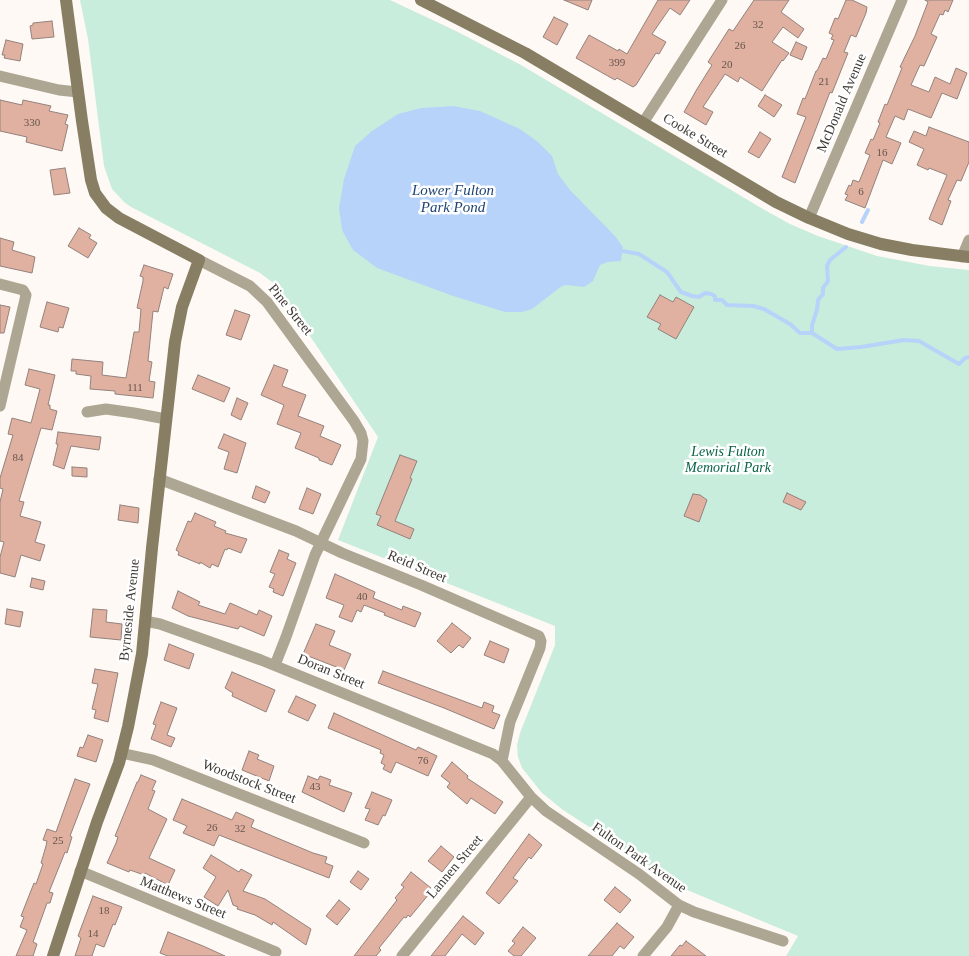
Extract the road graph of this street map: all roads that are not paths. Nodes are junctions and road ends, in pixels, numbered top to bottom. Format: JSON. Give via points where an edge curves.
{"nodes":[{"id":1,"x":66,"y":0,"type":"edge"},
{"id":2,"x":421,"y":0,"type":"edge"},
{"id":3,"x":722,"y":0,"type":"edge"},
{"id":4,"x":902,"y":0,"type":"edge"},
{"id":5,"x":0,"y":76,"type":"edge"},
{"id":6,"x":78,"y":92,"type":"junction"},
{"id":7,"x":643,"y":123,"type":"junction"},
{"id":8,"x":809,"y":218,"type":"junction"},
{"id":9,"x":969,"y":240,"type":"edge"},
{"id":10,"x":966,"y":257,"type":"edge"},
{"id":11,"x":199,"y":260,"type":"junction"},
{"id":12,"x":0,"y":284,"type":"edge"},
{"id":13,"x":0,"y":406,"type":"edge"},
{"id":14,"x":87,"y":412,"type":"dead end"},
{"id":15,"x":166,"y":419,"type":"junction"},
{"id":16,"x":159,"y":479,"type":"junction"},
{"id":17,"x":321,"y":543,"type":"junction"},
{"id":18,"x":145,"y":621,"type":"junction"},
{"id":19,"x":275,"y":665,"type":"junction"},
{"id":20,"x":122,"y":753,"type":"junction"},
{"id":21,"x":502,"y":761,"type":"junction"},
{"id":22,"x":531,"y":797,"type":"junction"},
{"id":23,"x":364,"y":843,"type":"dead end"},
{"id":24,"x":80,"y":871,"type":"junction"},
{"id":25,"x":679,"y":905,"type":"junction"},
{"id":26,"x":783,"y":941,"type":"dead end"},
{"id":27,"x":276,"y":952,"type":"dead end"},
{"id":28,"x":52,"y":956,"type":"edge"},
{"id":29,"x":402,"y":956,"type":"edge"},
{"id":30,"x":643,"y":956,"type":"edge"}],
"edges":[{"from":1,"to":6,"type":"street","name":"Pine Street"},
{"from":2,"to":7,"type":"street","name":"Cooke Street","via":[[504,41]]},
{"from":3,"to":7,"type":"street"},
{"from":4,"to":8,"type":"street","name":"McDonald Avenue"},
{"from":5,"to":6,"type":"street"},
{"from":6,"to":11,"type":"street","name":"Pine Street","via":[[91,180],[98,198],[119,218]]},
{"from":7,"to":8,"type":"street","name":"Cooke Street","via":[[776,202]]},
{"from":8,"to":10,"type":"street","name":"Cooke Street","via":[[881,244]]},
{"from":9,"to":10,"type":"street"},
{"from":11,"to":15,"type":"street","name":"Byrneside Avenue","via":[[177,330]]},
{"from":11,"to":17,"type":"street","name":"Pine Street","via":[[262,296],[361,433],[361,458]]},
{"from":12,"to":13,"type":"street","via":[[25,292],[26,302]]},
{"from":14,"to":15,"type":"street","via":[[106,409]]},
{"from":15,"to":16,"type":"street","name":"Byrneside Avenue"},
{"from":16,"to":17,"type":"street","name":"Reid Street"},
{"from":16,"to":18,"type":"street","name":"Byrneside Avenue"},
{"from":17,"to":19,"type":"street","name":"Pine Street"},
{"from":17,"to":21,"type":"street","name":"Reid Street","via":[[539,636],[540,648],[510,722]]},
{"from":18,"to":19,"type":"street","name":"Doran Street"},
{"from":18,"to":20,"type":"street","name":"Byrneside Avenue","via":[[139,674]]},
{"from":19,"to":21,"type":"street","name":"Doran Street","via":[[488,752]]},
{"from":20,"to":23,"type":"street","name":"Woodstock Street","via":[[153,760]]},
{"from":20,"to":24,"type":"street","name":"Byrneside Avenue"},
{"from":21,"to":22,"type":"street","name":"Fulton Park Avenue"},
{"from":22,"to":25,"type":"street","name":"Fulton Park Avenue"},
{"from":22,"to":29,"type":"street","name":"Lannen Street"},
{"from":24,"to":27,"type":"street","name":"Matthews Street"},
{"from":24,"to":28,"type":"street","name":"Byrneside Avenue"},
{"from":25,"to":26,"type":"street","name":"Fulton Park Avenue"},
{"from":25,"to":30,"type":"street"}]}
